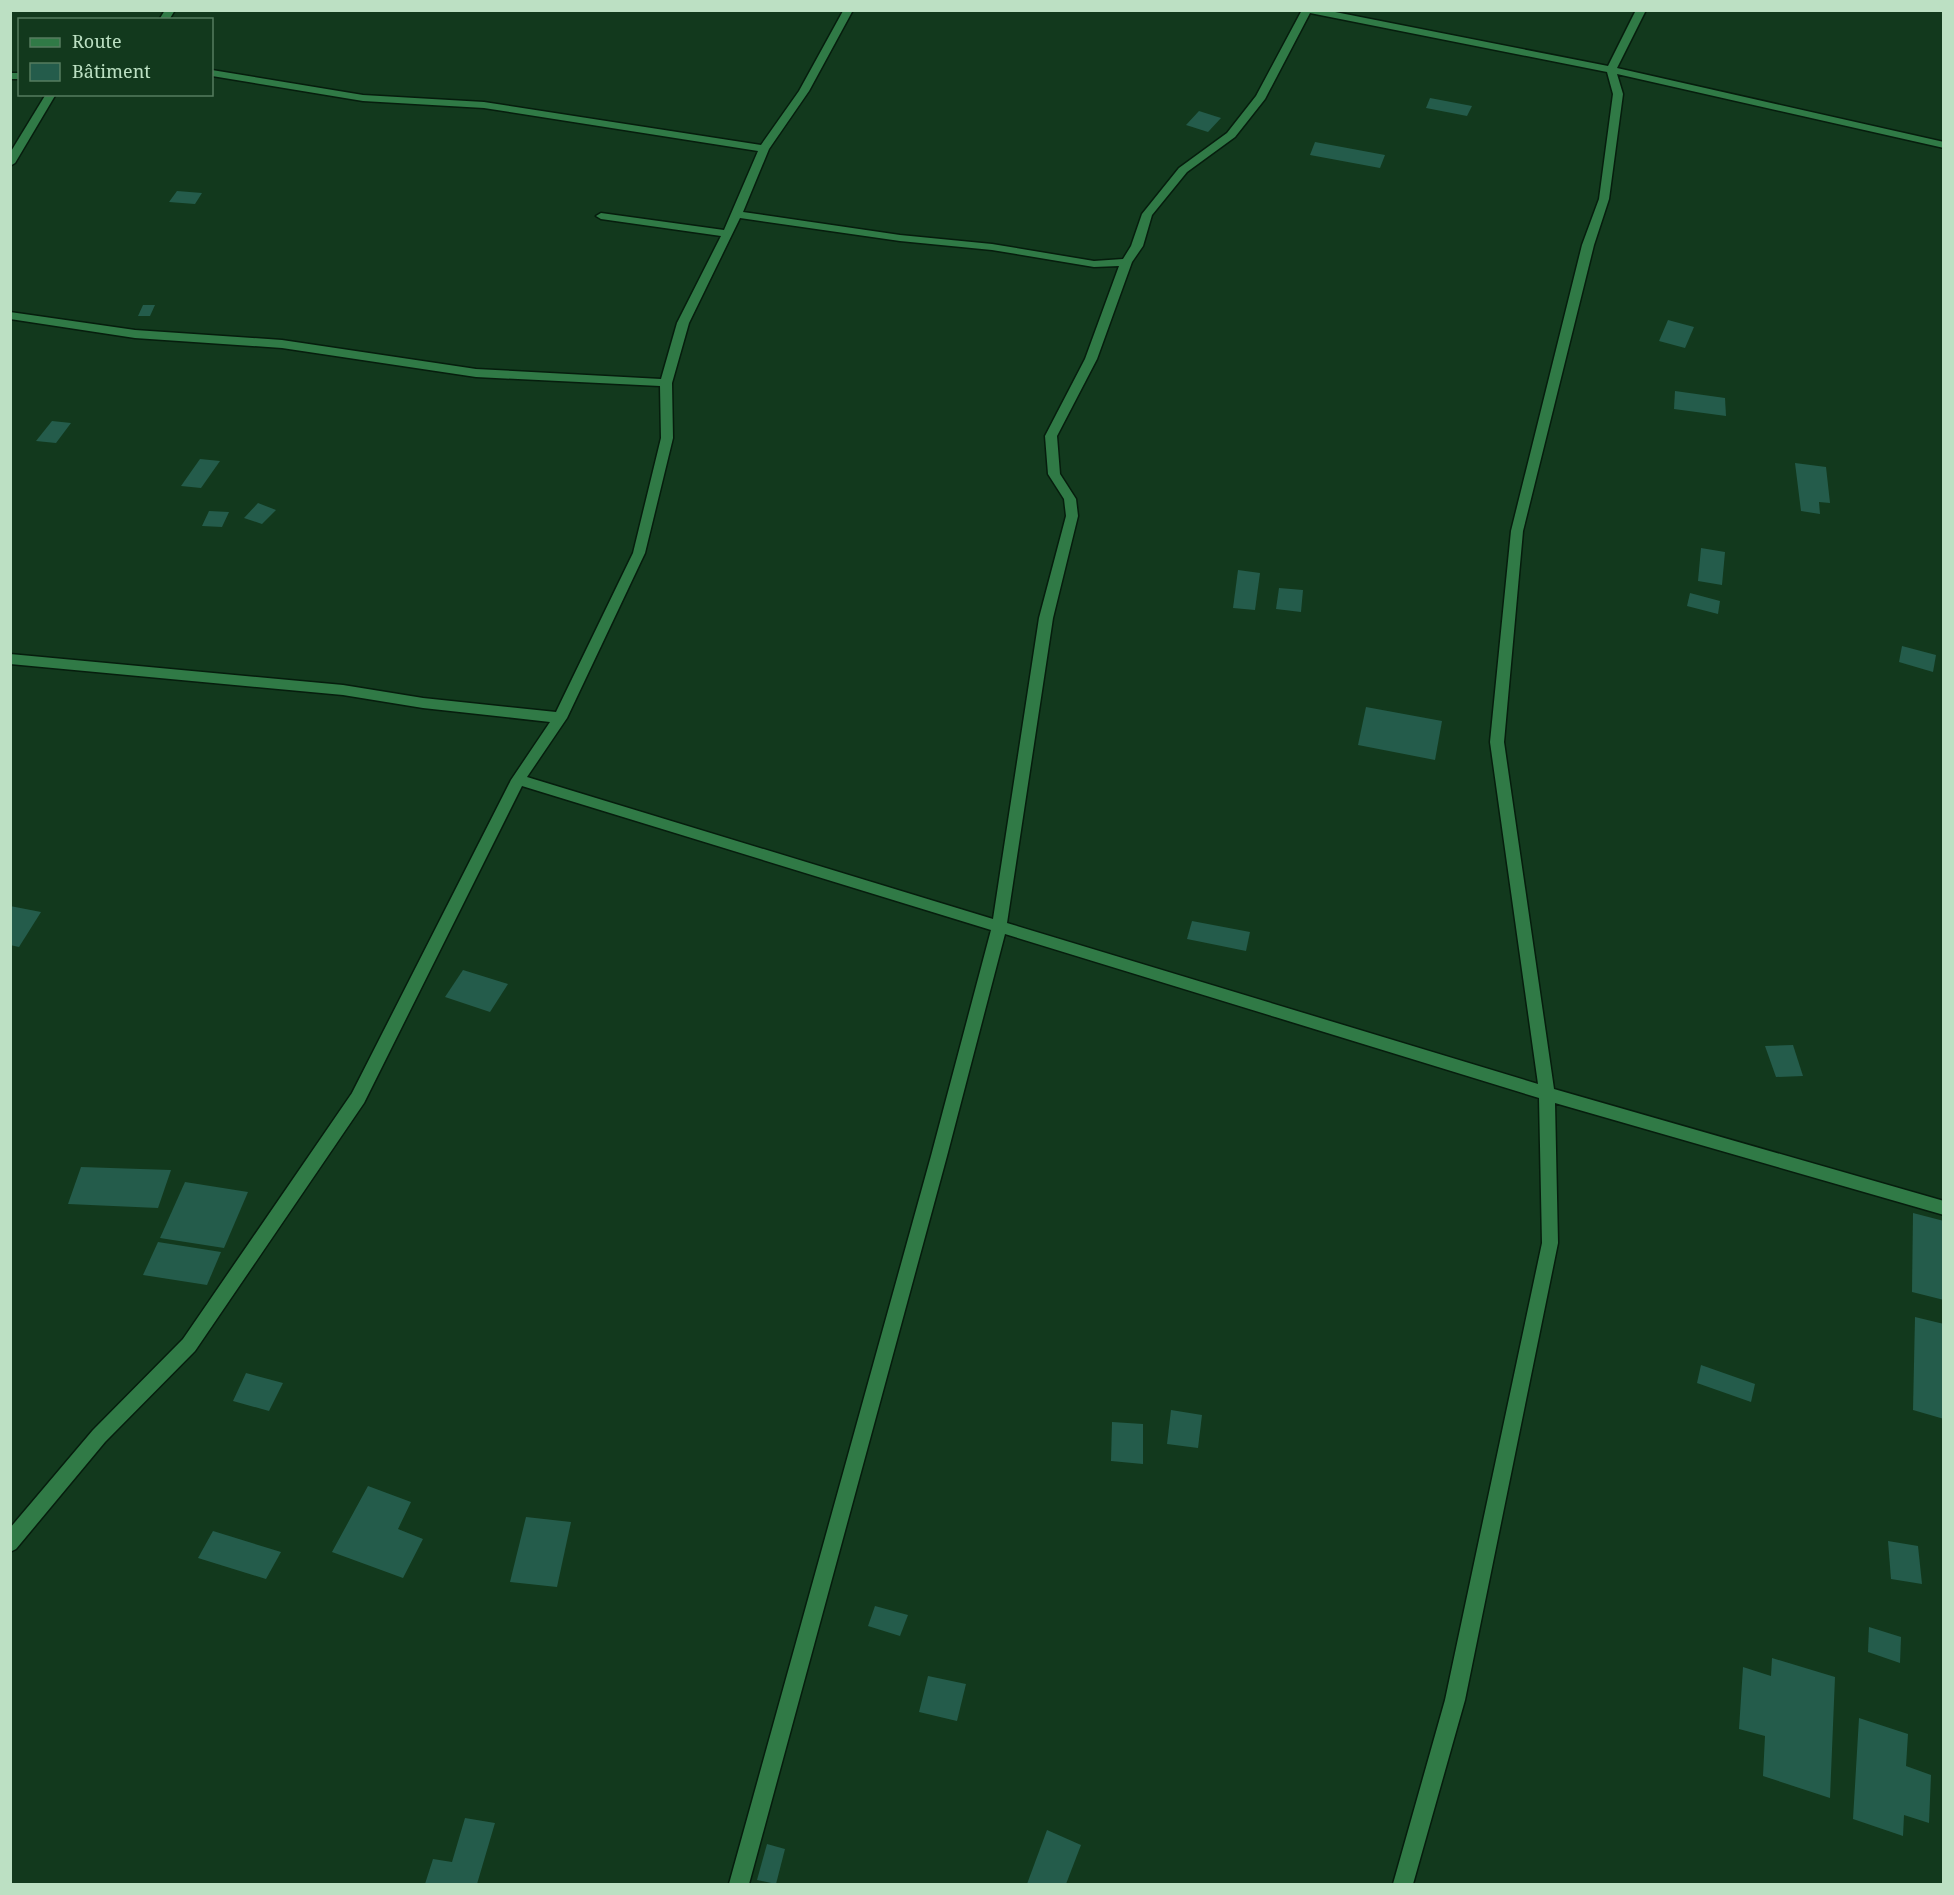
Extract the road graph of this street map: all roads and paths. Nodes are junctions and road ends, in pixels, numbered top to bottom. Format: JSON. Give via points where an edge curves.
{"nodes":[{"id":1,"x":1307,"y":10,"type":"edge"},
{"id":2,"x":1641,"y":10,"type":"edge"},
{"id":3,"x":848,"y":11,"type":"edge"},
{"id":4,"x":1611,"y":70,"type":"junction"},
{"id":5,"x":213,"y":74,"type":"edge"},
{"id":6,"x":50,"y":96,"type":"edge"},
{"id":7,"x":1944,"y":145,"type":"edge"},
{"id":8,"x":764,"y":148,"type":"junction"},
{"id":9,"x":10,"y":163,"type":"edge"},
{"id":10,"x":736,"y":214,"type":"junction"},
{"id":11,"x":600,"y":216,"type":"dead end"},
{"id":12,"x":728,"y":234,"type":"junction"},
{"id":13,"x":1126,"y":262,"type":"junction"},
{"id":14,"x":10,"y":315,"type":"edge"},
{"id":15,"x":666,"y":383,"type":"junction"},
{"id":16,"x":10,"y":659,"type":"edge"},
{"id":17,"x":560,"y":718,"type":"junction"},
{"id":18,"x":518,"y":780,"type":"junction"},
{"id":19,"x":999,"y":927,"type":"junction"},
{"id":20,"x":1547,"y":1094,"type":"junction"},
{"id":21,"x":1944,"y":1208,"type":"edge"},
{"id":22,"x":10,"y":1543,"type":"edge"},
{"id":23,"x":739,"y":1884,"type":"edge"},
{"id":24,"x":1403,"y":1884,"type":"edge"}],
"edges":[{"from":1,"to":4,"type":"street"},
{"from":1,"to":13,"type":"street","via":[[1261,97],[1231,135],[1183,170],[1154,205]]},
{"from":2,"to":4,"type":"street"},
{"from":3,"to":8,"type":"street","via":[[804,91]]},
{"from":4,"to":7,"type":"street"},
{"from":4,"to":20,"type":"street","via":[[1618,94],[1604,199],[1588,245],[1517,531],[1497,742]]},
{"from":5,"to":8,"type":"street","via":[[363,98],[496,107]]},
{"from":6,"to":9,"type":"street"},
{"from":8,"to":10,"type":"street"},
{"from":10,"to":12,"type":"street"},
{"from":10,"to":13,"type":"street","via":[[1094,264]]},
{"from":11,"to":12,"type":"street"},
{"from":12,"to":15,"type":"street","via":[[683,323]]},
{"from":13,"to":19,"type":"street","via":[[1091,359],[1052,436],[1054,474],[1070,499],[1072,516],[1046,618]]},
{"from":14,"to":15,"type":"street","via":[[135,334],[293,345],[476,373]]},
{"from":15,"to":17,"type":"street","via":[[667,438],[639,553]]},
{"from":16,"to":17,"type":"street","via":[[343,690]]},
{"from":17,"to":18,"type":"street"},
{"from":18,"to":19,"type":"street"},
{"from":18,"to":22,"type":"street","via":[[358,1098],[189,1345],[99,1436]]},
{"from":19,"to":20,"type":"street"},
{"from":19,"to":23,"type":"street"},
{"from":20,"to":21,"type":"street"},
{"from":20,"to":24,"type":"street","via":[[1550,1243],[1455,1700]]}]}
